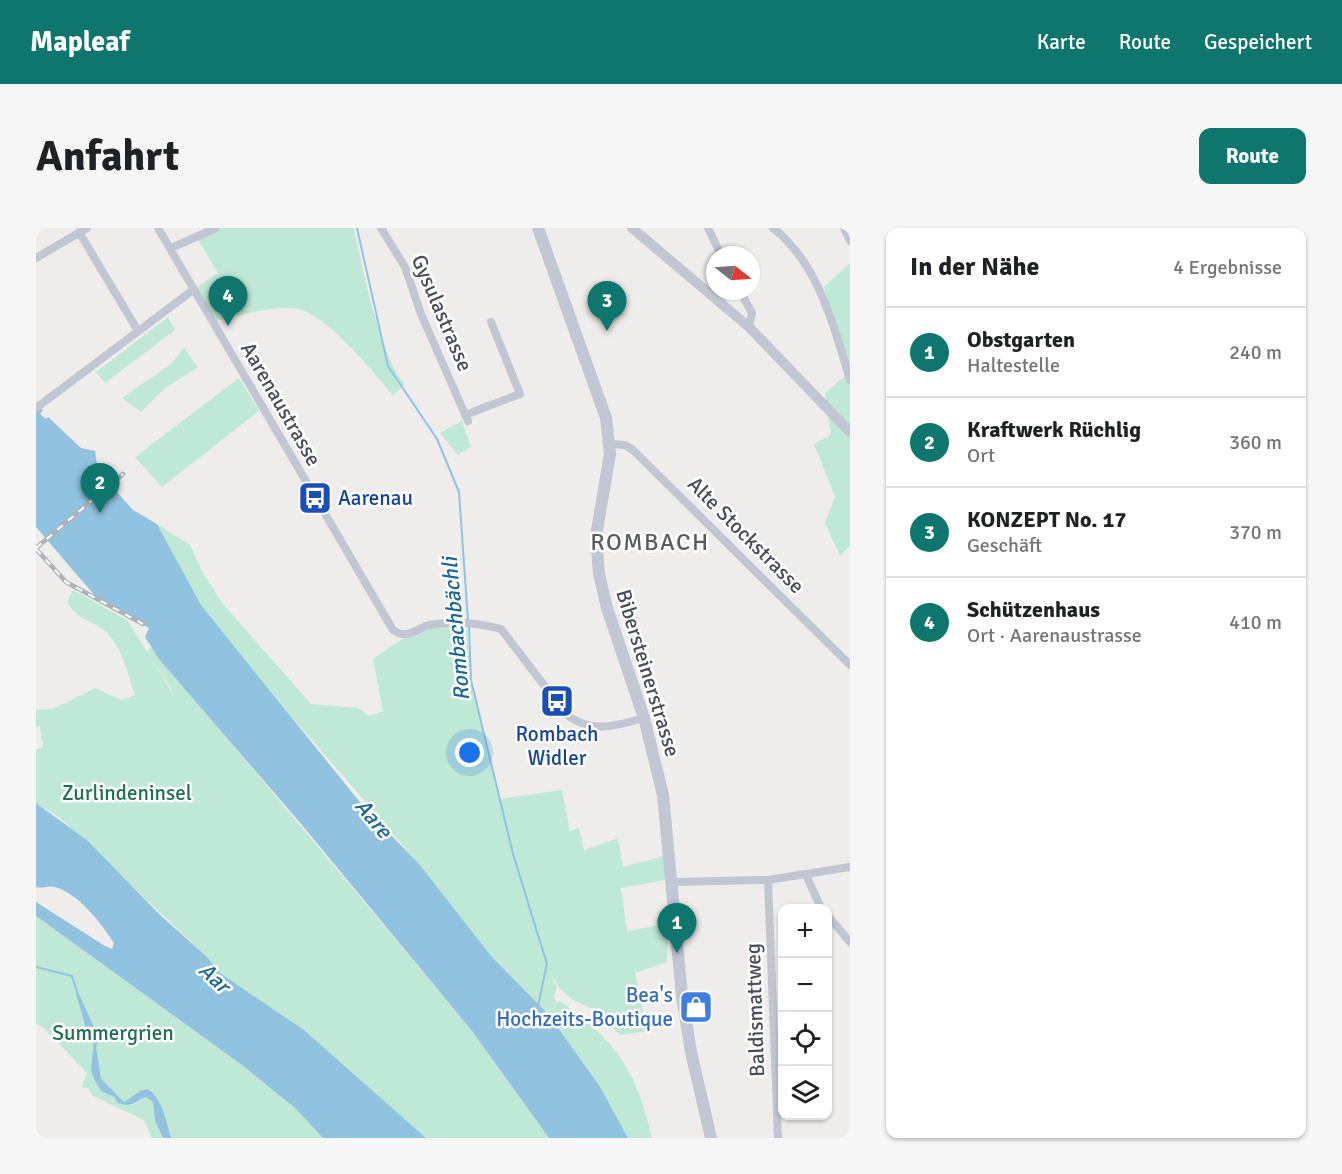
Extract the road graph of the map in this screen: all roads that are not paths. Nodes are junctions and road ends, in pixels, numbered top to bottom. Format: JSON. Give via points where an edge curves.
{"nodes":[{"id":1,"x":158,"y":228,"type":"edge"},
{"id":2,"x":216,"y":228,"type":"edge"},
{"id":3,"x":381,"y":228,"type":"edge"},
{"id":4,"x":538,"y":228,"type":"edge"},
{"id":5,"x":632,"y":228,"type":"edge"},
{"id":6,"x":708,"y":228,"type":"edge"},
{"id":7,"x":773,"y":228,"type":"edge"},
{"id":8,"x":844,"y":228,"type":"edge"},
{"id":9,"x":83,"y":230,"type":"edge"},
{"id":10,"x":850,"y":241,"type":"edge"},
{"id":11,"x":717,"y":246,"type":"edge"},
{"id":12,"x":171,"y":248,"type":"junction"},
{"id":13,"x":36,"y":258,"type":"edge"},
{"id":14,"x":193,"y":290,"type":"junction"},
{"id":15,"x":745,"y":300,"type":"edge"},
{"id":16,"x":491,"y":321,"type":"dead end"},
{"id":17,"x":749,"y":327,"type":"junction"},
{"id":18,"x":138,"y":331,"type":"junction"},
{"id":19,"x":850,"y":380,"type":"edge"},
{"id":20,"x":36,"y":396,"type":"edge"},
{"id":21,"x":40,"y":405,"type":"edge"},
{"id":22,"x":850,"y":432,"type":"edge"},
{"id":23,"x":610,"y":444,"type":"junction"},
{"id":24,"x":850,"y":665,"type":"edge"},
{"id":25,"x":644,"y":718,"type":"junction"},
{"id":26,"x":850,"y":867,"type":"edge"},
{"id":27,"x":806,"y":875,"type":"junction"},
{"id":28,"x":768,"y":880,"type":"junction"},
{"id":29,"x":672,"y":882,"type":"junction"},
{"id":30,"x":817,"y":904,"type":"edge"},
{"id":31,"x":832,"y":921,"type":"edge"},
{"id":32,"x":850,"y":942,"type":"edge"},
{"id":33,"x":711,"y":1138,"type":"edge"},
{"id":34,"x":778,"y":1138,"type":"edge"}],
"edges":[{"from":1,"to":12,"type":"street","name":"Aarenaustrasse"},
{"from":2,"to":12,"type":"street"},
{"from":3,"to":16,"type":"street","name":"Gysulastrasse","via":[[405,267],[466,418],[520,394]]},
{"from":4,"to":23,"type":"main road","name":"Bibersteinerstrasse","via":[[604,409]]},
{"from":5,"to":17,"type":"street"},
{"from":6,"to":11,"type":"street"},
{"from":7,"to":19,"type":"street","via":[[801,261],[822,295]]},
{"from":8,"to":10,"type":"street"},
{"from":9,"to":13,"type":"street"},
{"from":9,"to":18,"type":"street"},
{"from":12,"to":14,"type":"street","name":"Aarenaustrasse"},
{"from":14,"to":18,"type":"street"},
{"from":14,"to":25,"type":"street","name":"Aarenaustrasse","via":[[393,630],[402,635],[430,625],[461,624],[501,629],[577,723],[603,728]]},
{"from":15,"to":17,"type":"street","via":[[752,313]]},
{"from":17,"to":22,"type":"street"},
{"from":18,"to":21,"type":"street"},
{"from":20,"to":21,"type":"street"},
{"from":23,"to":24,"type":"street","name":"Alte Stockstrasse","via":[[633,450]]},
{"from":23,"to":25,"type":"main road","name":"Bibersteinerstrasse","via":[[598,518],[597,564],[604,600]]},
{"from":25,"to":29,"type":"main road","name":"Bibersteinerstrasse","via":[[664,800]]},
{"from":26,"to":27,"type":"street"},
{"from":27,"to":28,"type":"street"},
{"from":27,"to":30,"type":"street"},
{"from":28,"to":29,"type":"street"},
{"from":28,"to":34,"type":"street","name":"Baldismattweg"},
{"from":29,"to":33,"type":"main road","name":"Bibersteinerstrasse","via":[[686,1025]]},
{"from":31,"to":32,"type":"street"}]}
